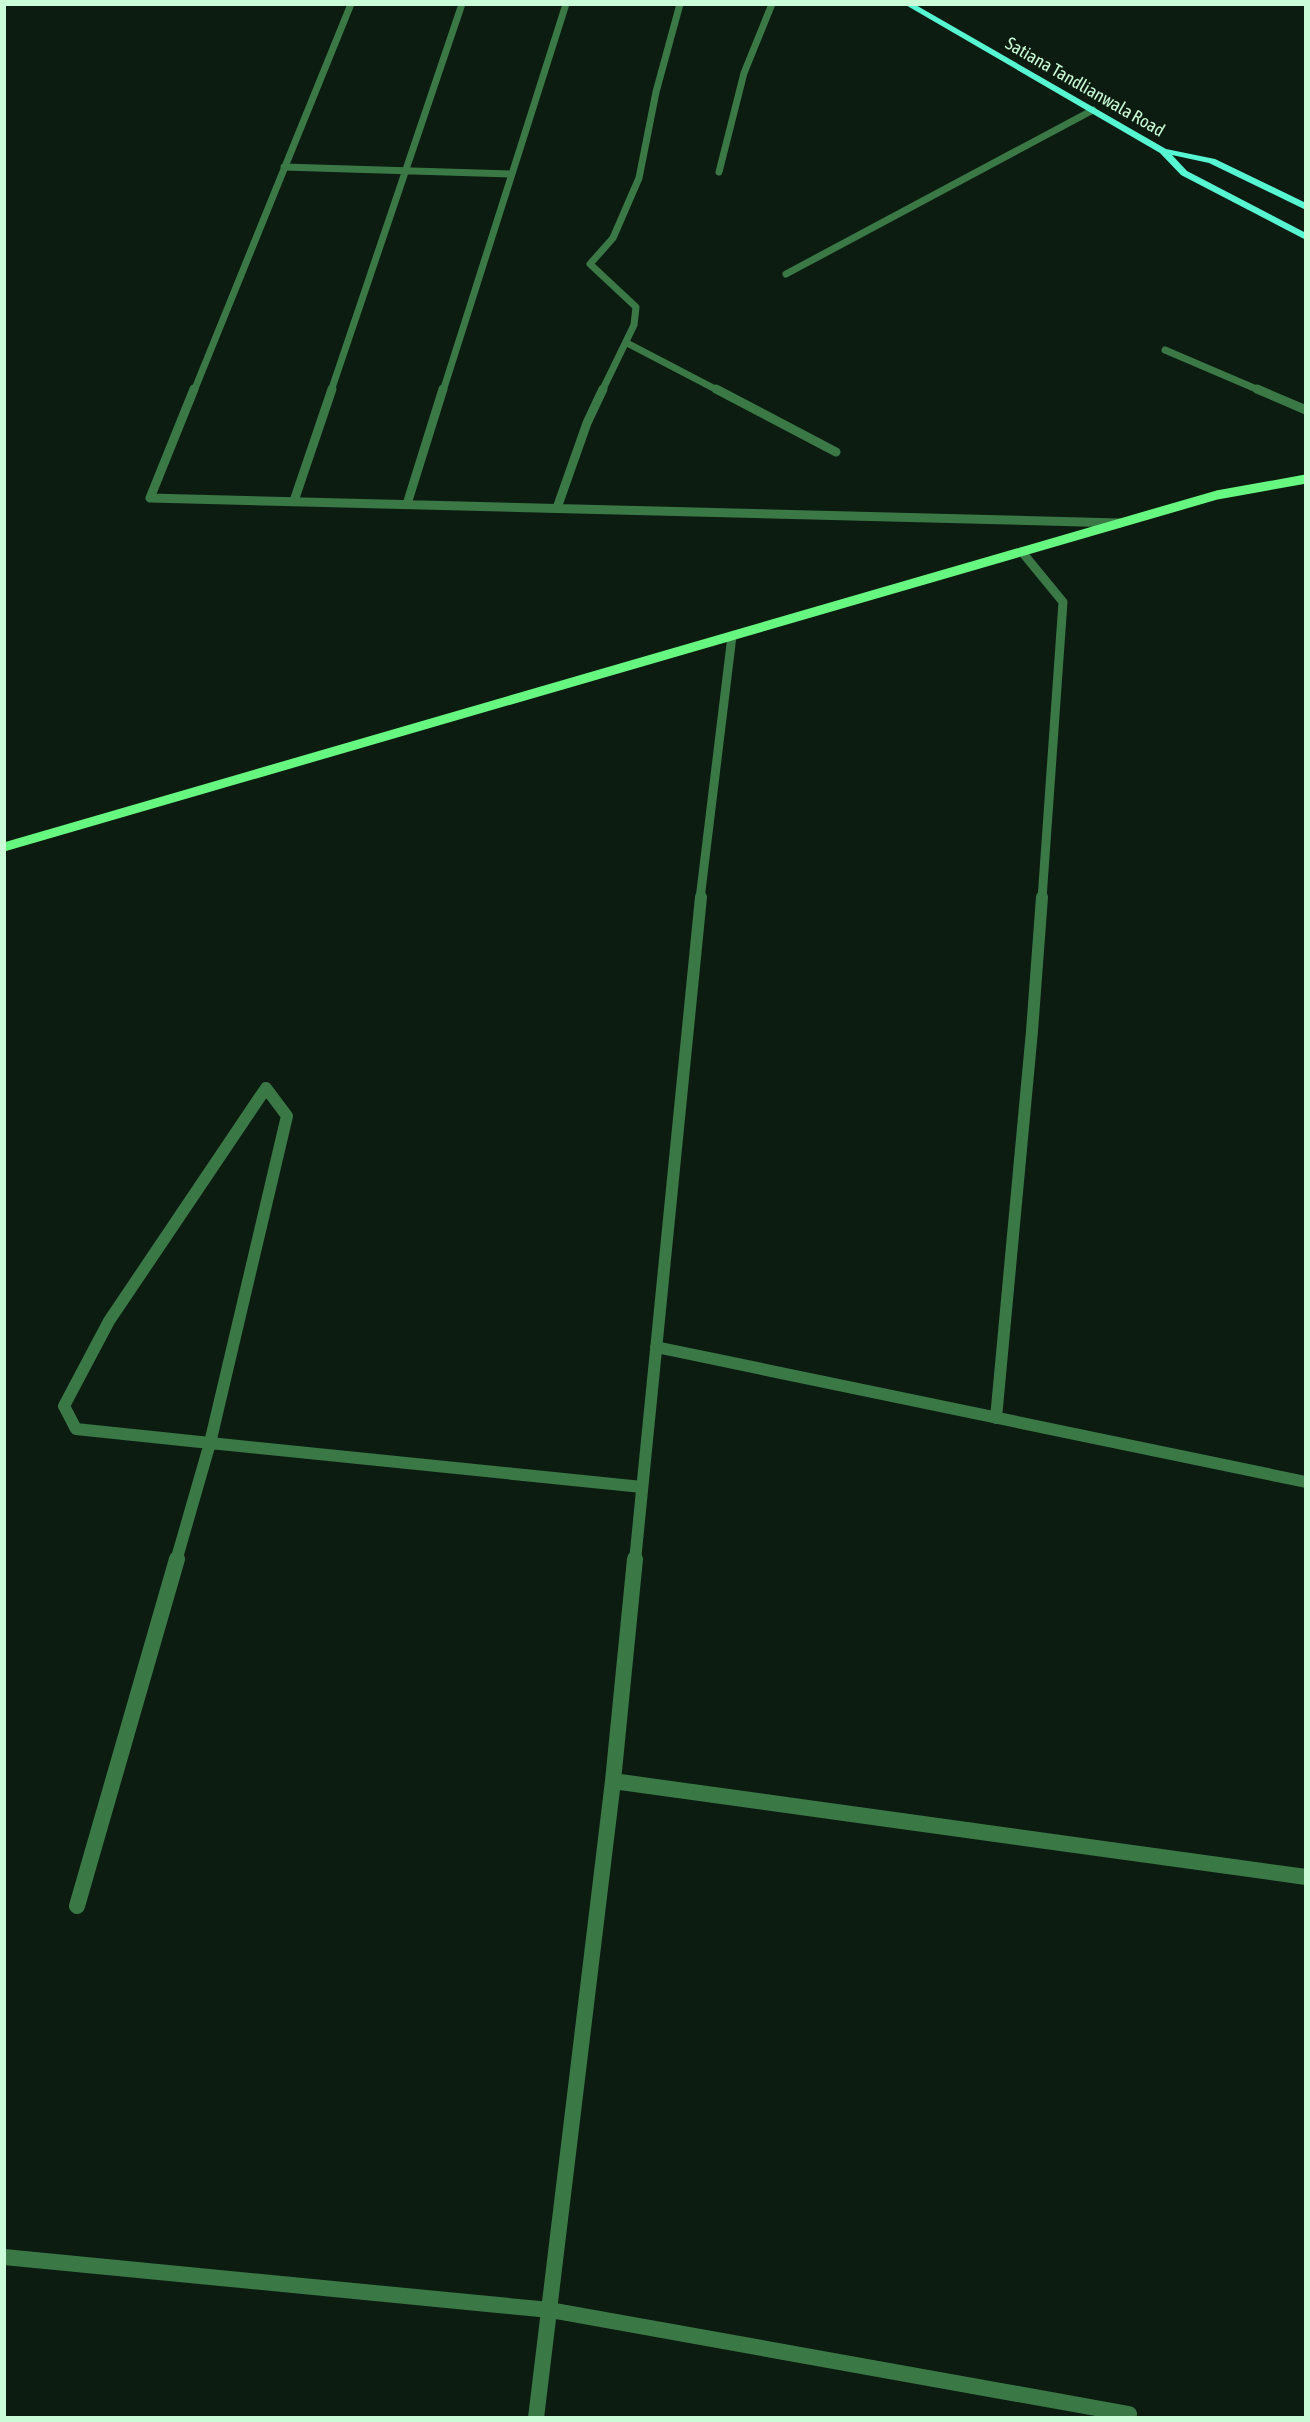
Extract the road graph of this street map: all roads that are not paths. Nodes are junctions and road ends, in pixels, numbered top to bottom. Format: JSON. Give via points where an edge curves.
{"nodes":[{"id":1,"x":351,"y":4,"type":"edge"},
{"id":2,"x":462,"y":4,"type":"edge"},
{"id":3,"x":566,"y":4,"type":"edge"},
{"id":4,"x":680,"y":4,"type":"edge"},
{"id":5,"x":772,"y":4,"type":"edge"},
{"id":6,"x":908,"y":4,"type":"edge"},
{"id":7,"x":1093,"y":110,"type":"junction"},
{"id":8,"x":1163,"y":151,"type":"junction"},
{"id":9,"x":284,"y":166,"type":"junction"},
{"id":10,"x":406,"y":171,"type":"junction"},
{"id":11,"x":719,"y":172,"type":"dead end"},
{"id":12,"x":512,"y":174,"type":"junction"},
{"id":13,"x":1305,"y":207,"type":"edge"},
{"id":14,"x":1305,"y":237,"type":"edge"},
{"id":15,"x":786,"y":273,"type":"dead end"},
{"id":16,"x":627,"y":343,"type":"junction"},
{"id":17,"x":1165,"y":350,"type":"dead end"},
{"id":18,"x":1305,"y":410,"type":"edge"},
{"id":19,"x":836,"y":452,"type":"dead end"},
{"id":20,"x":1305,"y":479,"type":"edge"},
{"id":21,"x":294,"y":501,"type":"junction"},
{"id":22,"x":407,"y":504,"type":"junction"},
{"id":23,"x":557,"y":507,"type":"junction"},
{"id":24,"x":1121,"y":523,"type":"junction"},
{"id":25,"x":1022,"y":552,"type":"junction"},
{"id":26,"x":732,"y":636,"type":"junction"},
{"id":27,"x":4,"y":847,"type":"edge"},
{"id":28,"x":656,"y":1347,"type":"junction"},
{"id":29,"x":996,"y":1418,"type":"junction"},
{"id":30,"x":210,"y":1443,"type":"junction"},
{"id":31,"x":1305,"y":1482,"type":"edge"},
{"id":32,"x":642,"y":1487,"type":"junction"},
{"id":33,"x":613,"y":1781,"type":"junction"},
{"id":34,"x":1305,"y":1877,"type":"edge"},
{"id":35,"x":77,"y":1906,"type":"dead end"},
{"id":36,"x":4,"y":2257,"type":"edge"},
{"id":37,"x":550,"y":2310,"type":"junction"},
{"id":38,"x":1129,"y":2414,"type":"dead end"},
{"id":39,"x":536,"y":2418,"type":"edge"}],
"edges":[{"from":1,"to":9,"type":"street"},
{"from":2,"to":10,"type":"street"},
{"from":3,"to":12,"type":"street"},
{"from":4,"to":16,"type":"street","via":[[656,92],[639,178],[612,238],[590,264],[636,307]]},
{"from":5,"to":11,"type":"street","via":[[744,73]]},
{"from":6,"to":7,"type":"main road","name":"Satiana Tandlianwala Road"},
{"from":7,"to":8,"type":"main road","name":"Satiana Tandlianwala Road"},
{"from":7,"to":15,"type":"street"},
{"from":8,"to":13,"type":"main road","via":[[1212,161]]},
{"from":8,"to":14,"type":"main road","name":"Satiana Tandlianwala Road","via":[[1184,172]]},
{"from":9,"to":10,"type":"street"},
{"from":9,"to":21,"type":"street","via":[[150,498]]},
{"from":10,"to":12,"type":"street"},
{"from":10,"to":21,"type":"street"},
{"from":12,"to":22,"type":"street"},
{"from":16,"to":19,"type":"street"},
{"from":16,"to":23,"type":"street","via":[[587,423]]},
{"from":17,"to":18,"type":"street"},
{"from":20,"to":24,"type":"main road","via":[[1217,495]]},
{"from":21,"to":22,"type":"street"},
{"from":22,"to":23,"type":"street"},
{"from":23,"to":24,"type":"street"},
{"from":24,"to":25,"type":"main road"},
{"from":25,"to":26,"type":"main road"},
{"from":25,"to":29,"type":"street","via":[[1063,602],[1032,1031]]},
{"from":26,"to":27,"type":"main road"},
{"from":26,"to":28,"type":"street","via":[[704,863]]},
{"from":28,"to":29,"type":"street"},
{"from":28,"to":32,"type":"street"},
{"from":29,"to":31,"type":"street"},
{"from":30,"to":30,"type":"street","via":[[76,1429],[64,1406],[109,1320],[266,1088],[287,1116]]},
{"from":30,"to":32,"type":"street"},
{"from":30,"to":35,"type":"street"},
{"from":32,"to":33,"type":"street"},
{"from":33,"to":34,"type":"street"},
{"from":33,"to":37,"type":"street"},
{"from":36,"to":37,"type":"street"},
{"from":37,"to":38,"type":"street"},
{"from":37,"to":39,"type":"street"}]}
